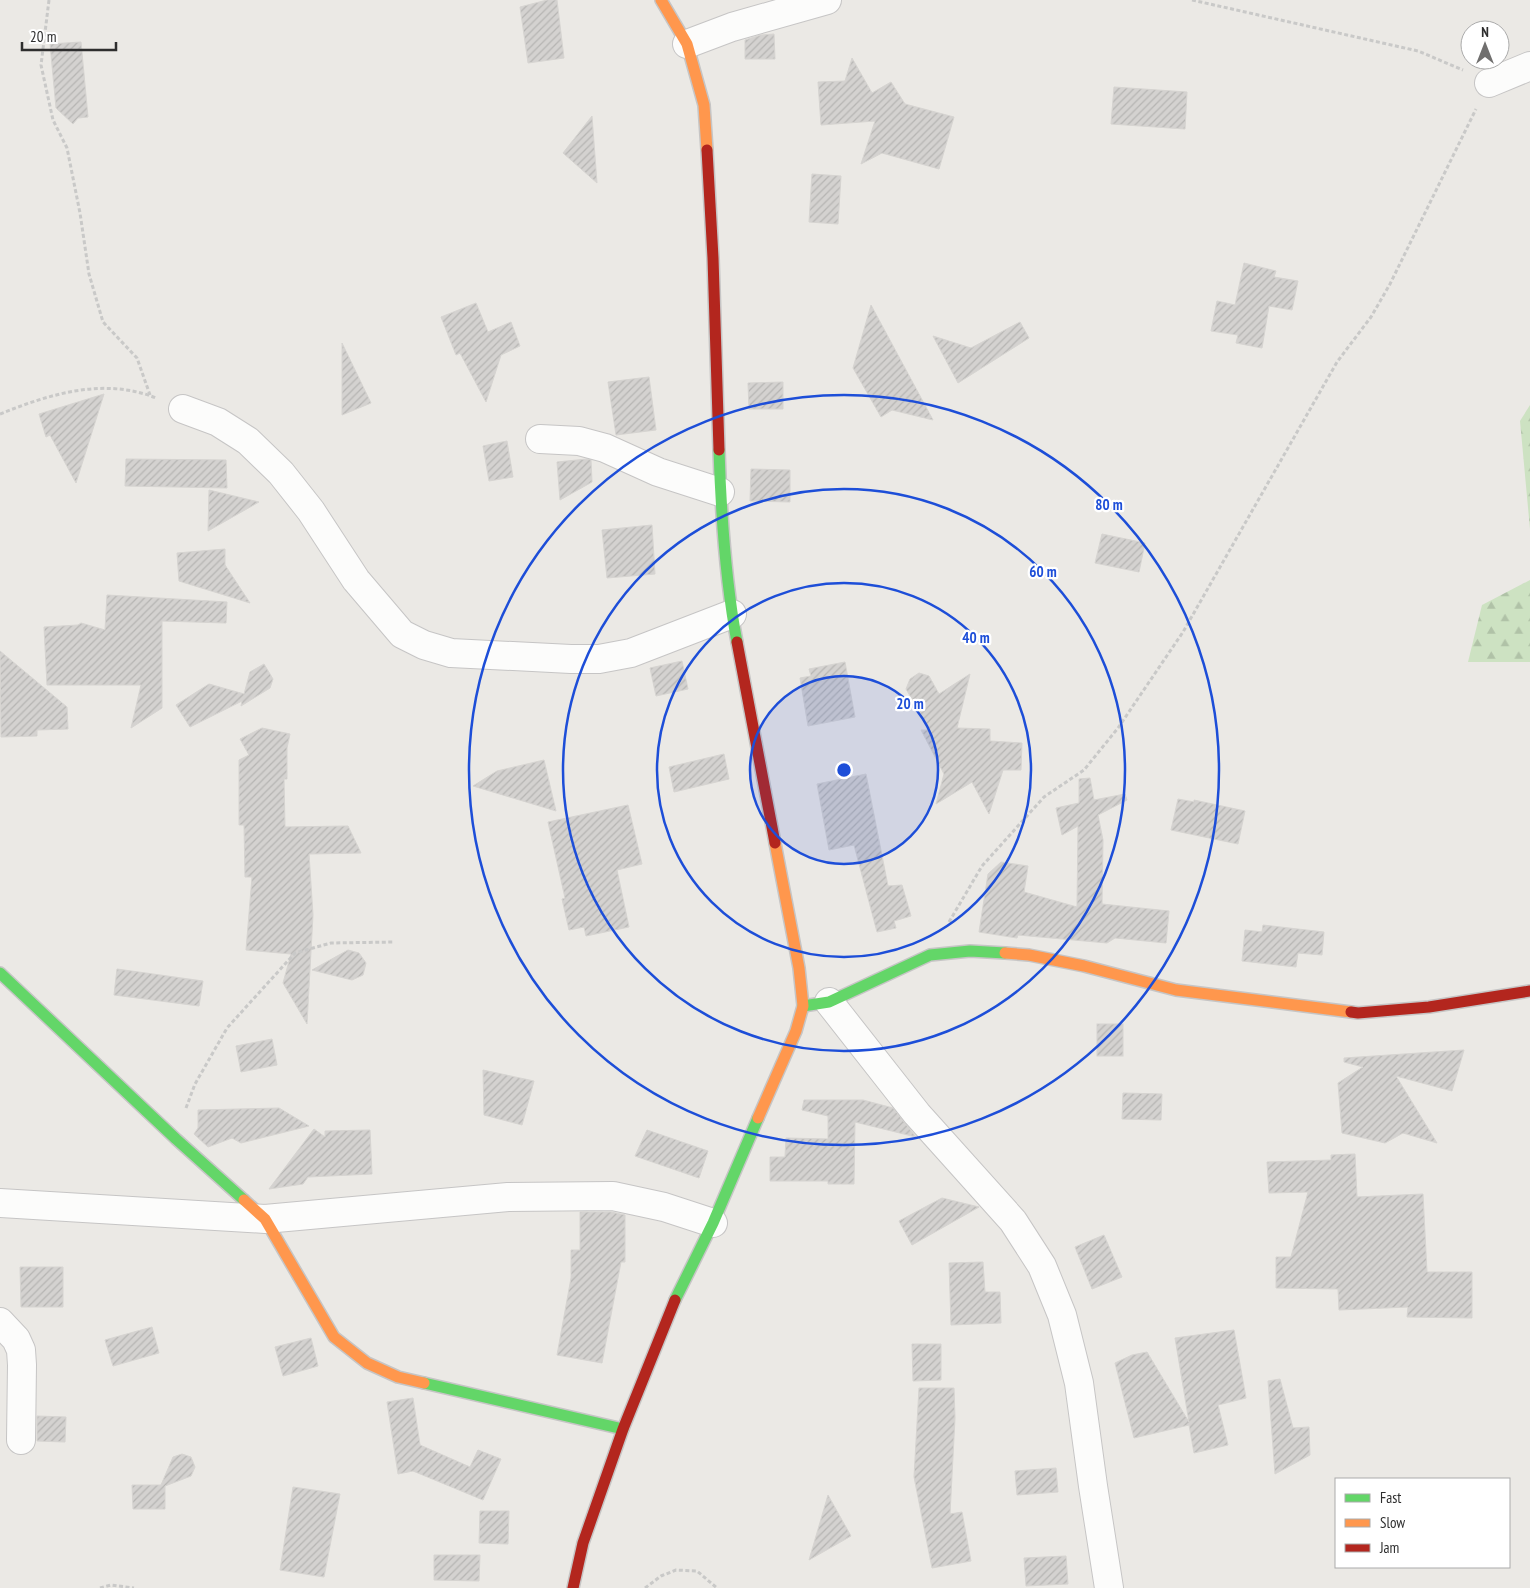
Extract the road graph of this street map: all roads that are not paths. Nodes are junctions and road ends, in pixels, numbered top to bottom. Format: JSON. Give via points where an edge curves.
{"nodes":[{"id":1,"x":661,"y":0,"type":"edge"},
{"id":2,"x":827,"y":0,"type":"edge"},
{"id":3,"x":687,"y":44,"type":"junction"},
{"id":4,"x":1530,"y":66,"type":"edge"},
{"id":5,"x":1489,"y":83,"type":"road end"},
{"id":6,"x":183,"y":409,"type":"road end"},
{"id":7,"x":540,"y":439,"type":"dead end"},
{"id":8,"x":720,"y":492,"type":"junction"},
{"id":9,"x":732,"y":614,"type":"junction"},
{"id":10,"x":0,"y":972,"type":"edge"},
{"id":11,"x":1530,"y":991,"type":"edge"},
{"id":12,"x":816,"y":1004,"type":"junction"},
{"id":13,"x":0,"y":1203,"type":"edge"},
{"id":14,"x":265,"y":1219,"type":"junction"},
{"id":15,"x":713,"y":1223,"type":"junction"},
{"id":16,"x":0,"y":1322,"type":"edge"},
{"id":17,"x":623,"y":1429,"type":"junction"},
{"id":18,"x":21,"y":1440,"type":"dead end"},
{"id":19,"x":573,"y":1588,"type":"edge"},
{"id":20,"x":1110,"y":1588,"type":"edge"}],
"edges":[{"from":1,"to":3,"type":"street"},
{"from":2,"to":3,"type":"street","via":[[732,27]]},
{"from":3,"to":8,"type":"street","via":[[704,105],[713,258]]},
{"from":4,"to":5,"type":"street"},
{"from":6,"to":9,"type":"street","via":[[218,422],[248,442],[281,473],[311,511],[356,580],[402,634],[424,645],[451,653],[599,659],[631,653]]},
{"from":7,"to":8,"type":"street","via":[[579,441],[605,448],[658,472]]},
{"from":8,"to":9,"type":"street"},
{"from":9,"to":12,"type":"street","via":[[799,968]]},
{"from":10,"to":14,"type":"street"},
{"from":11,"to":12,"type":"street","via":[[1429,1007],[1358,1013],[1176,990],[1029,955],[970,952],[930,955]]},
{"from":12,"to":15,"type":"street","via":[[796,1031]]},
{"from":12,"to":20,"type":"street","via":[[1013,1221],[1042,1266],[1062,1316],[1079,1383]]},
{"from":13,"to":14,"type":"street"},
{"from":14,"to":15,"type":"street","via":[[508,1197],[613,1196],[664,1207]]},
{"from":14,"to":17,"type":"street","via":[[334,1337],[367,1363],[398,1377]]},
{"from":15,"to":17,"type":"street","via":[[682,1284]]},
{"from":16,"to":18,"type":"street","via":[[16,1339],[21,1350]]},
{"from":17,"to":19,"type":"street","via":[[584,1543]]}]}
